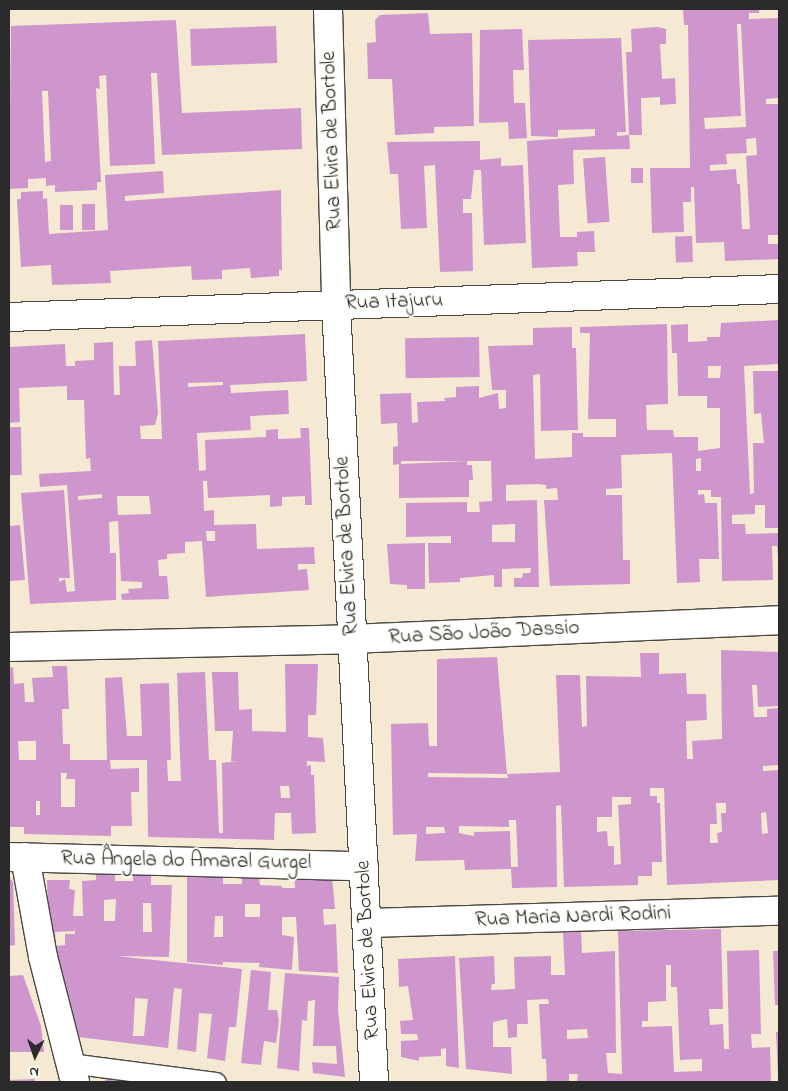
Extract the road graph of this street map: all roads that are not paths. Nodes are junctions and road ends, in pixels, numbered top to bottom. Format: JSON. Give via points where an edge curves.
{"nodes":[{"id":1,"x":328,"y":9,"type":"edge"},
{"id":2,"x":779,"y":289,"type":"edge"},
{"id":3,"x":336,"y":304,"type":"junction"},
{"id":4,"x":9,"y":317,"type":"edge"},
{"id":5,"x":779,"y":620,"type":"edge"},
{"id":6,"x":351,"y":639,"type":"junction"},
{"id":7,"x":9,"y":647,"type":"edge"},
{"id":8,"x":17,"y":857,"type":"edge"},
{"id":9,"x":364,"y":866,"type":"junction"},
{"id":10,"x":779,"y":911,"type":"edge"},
{"id":11,"x":366,"y":923,"type":"junction"},
{"id":12,"x":72,"y":1073,"type":"edge"},
{"id":13,"x":216,"y":1082,"type":"edge"},
{"id":14,"x":374,"y":1082,"type":"edge"}],
"edges":[{"from":1,"to":3,"type":"street","name":"Rua Elvira de Bortole"},
{"from":2,"to":3,"type":"street","name":"Rua Itajuru"},
{"from":3,"to":4,"type":"street","name":"Rua Itajuru"},
{"from":3,"to":6,"type":"street","name":"Rua Elvira de Bortole"},
{"from":5,"to":6,"type":"street","name":"Rua São João Dassio"},
{"from":6,"to":7,"type":"street","name":"Rua São João Dassio"},
{"from":6,"to":9,"type":"street","name":"Rua Elvira de Bortole"},
{"from":8,"to":9,"type":"street","name":"Rua Ângela do Amaral Gurgel"},
{"from":8,"to":12,"type":"street"},
{"from":9,"to":11,"type":"street","name":"Rua Elvira de Bortole"},
{"from":10,"to":11,"type":"street","name":"Rua Maria Nardi Rodini"},
{"from":11,"to":14,"type":"street","name":"Rua Elvira de Bortole"},
{"from":12,"to":13,"type":"lane"}]}
